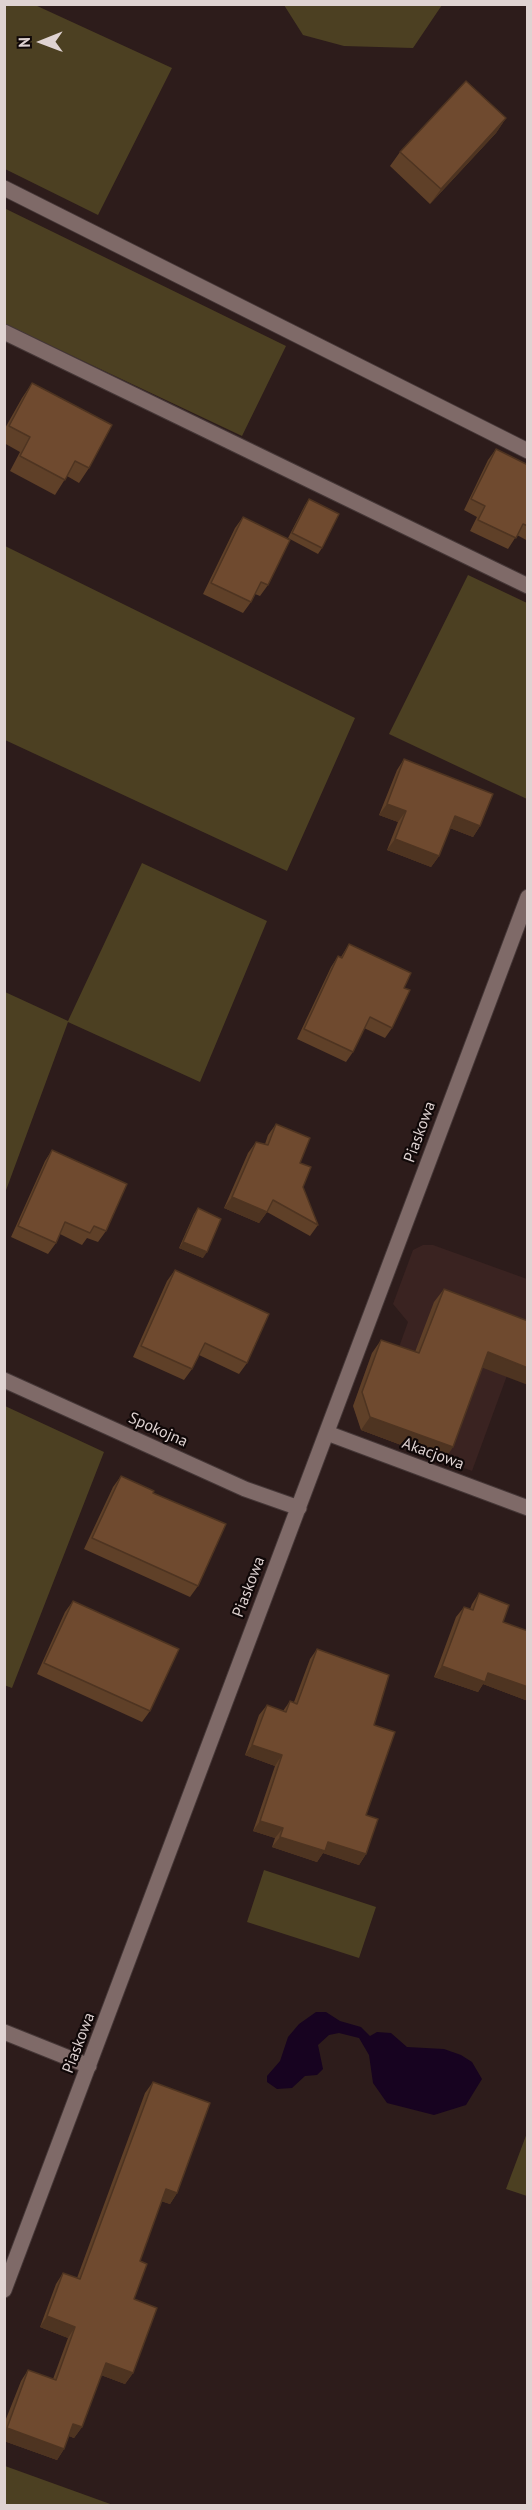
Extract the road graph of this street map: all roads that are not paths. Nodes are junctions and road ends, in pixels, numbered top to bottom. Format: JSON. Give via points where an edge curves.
{"nodes":[{"id":1,"x":4,"y":188,"type":"edge"},
{"id":2,"x":4,"y":332,"type":"edge"},
{"id":3,"x":528,"y":451,"type":"edge"},
{"id":4,"x":528,"y":586,"type":"edge"},
{"id":5,"x":528,"y":897,"type":"edge"},
{"id":6,"x":4,"y":1380,"type":"edge"},
{"id":7,"x":327,"y":1434,"type":"junction"},
{"id":8,"x":299,"y":1508,"type":"junction"},
{"id":9,"x":528,"y":1508,"type":"edge"},
{"id":10,"x":4,"y":2032,"type":"edge"},
{"id":11,"x":89,"y":2066,"type":"junction"},
{"id":12,"x":4,"y":2290,"type":"edge"}],
"edges":[{"from":1,"to":3,"type":"street"},
{"from":2,"to":4,"type":"street"},
{"from":5,"to":7,"type":"street","name":"Piaskowa"},
{"from":6,"to":8,"type":"street","name":"Spokojna","via":[[245,1489]]},
{"from":7,"to":8,"type":"street","name":"Piaskowa"},
{"from":7,"to":9,"type":"street","name":"Akacjowa"},
{"from":8,"to":11,"type":"street","name":"Piaskowa"},
{"from":10,"to":11,"type":"street"},
{"from":11,"to":12,"type":"street","name":"Piaskowa"}]}
